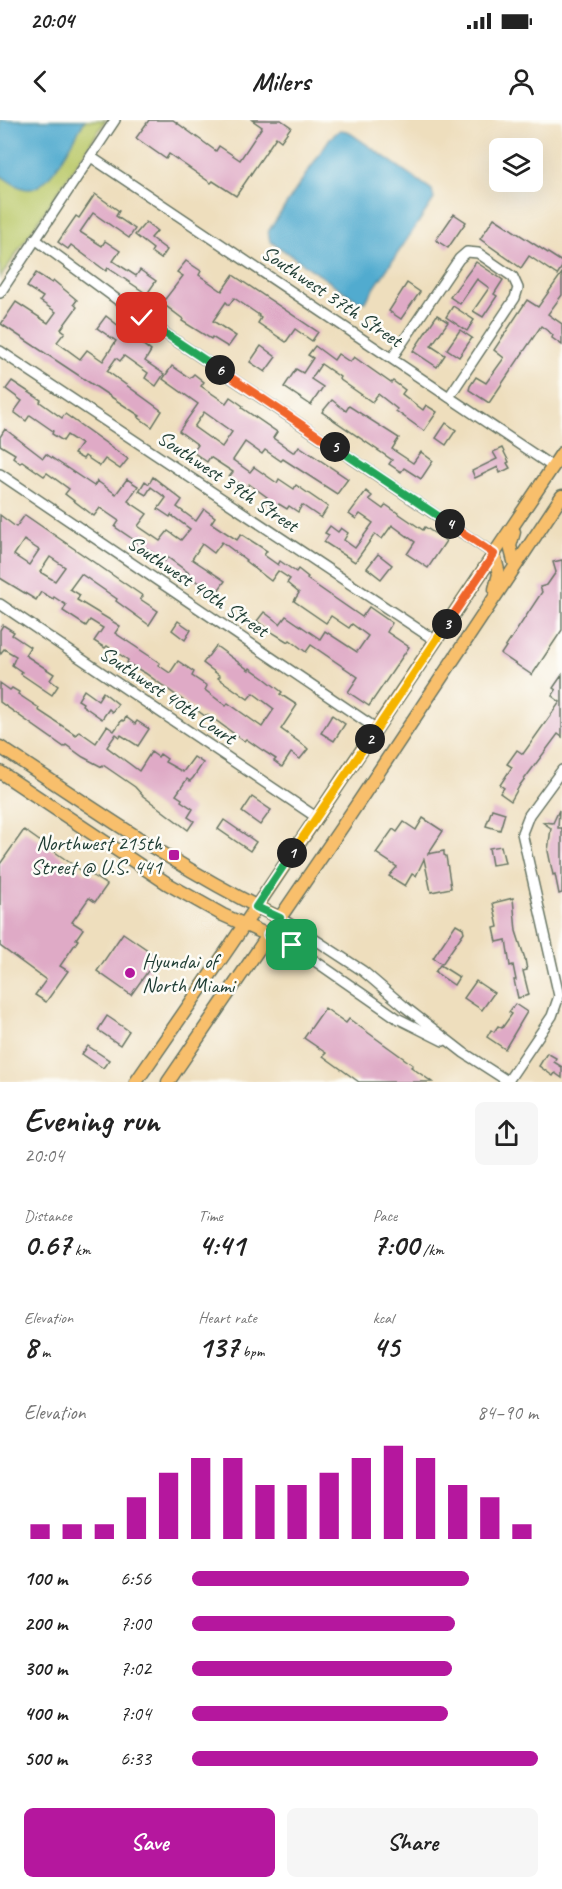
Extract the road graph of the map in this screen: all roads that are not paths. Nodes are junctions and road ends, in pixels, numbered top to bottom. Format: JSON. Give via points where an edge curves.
{"nodes":[{"id":1,"x":115,"y":120,"type":"edge"},
{"id":2,"x":91,"y":157,"type":"junction"},
{"id":3,"x":35,"y":239,"type":"junction"},
{"id":4,"x":0,"y":293,"type":"edge"},
{"id":5,"x":0,"y":351,"type":"edge"},
{"id":6,"x":392,"y":358,"type":"junction"},
{"id":7,"x":448,"y":397,"type":"junction"},
{"id":8,"x":562,"y":453,"type":"edge"},
{"id":9,"x":553,"y":467,"type":"junction"},
{"id":10,"x":0,"y":474,"type":"edge"},
{"id":11,"x":562,"y":496,"type":"edge"},
{"id":12,"x":518,"y":520,"type":"junction"},
{"id":13,"x":494,"y":554,"type":"junction"},
{"id":14,"x":515,"y":565,"type":"junction"},
{"id":15,"x":493,"y":599,"type":"junction"},
{"id":16,"x":0,"y":604,"type":"edge"},
{"id":17,"x":436,"y":641,"type":"junction"},
{"id":18,"x":376,"y":729,"type":"junction"},
{"id":19,"x":0,"y":747,"type":"edge"},
{"id":20,"x":562,"y":770,"type":"edge"},
{"id":21,"x":0,"y":772,"type":"edge"},
{"id":22,"x":57,"y":785,"type":"junction"},
{"id":23,"x":46,"y":802,"type":"junction"},
{"id":24,"x":316,"y":817,"type":"junction"},
{"id":25,"x":256,"y":907,"type":"junction"},
{"id":26,"x":280,"y":918,"type":"junction"},
{"id":27,"x":244,"y":924,"type":"junction"},
{"id":28,"x":268,"y":935,"type":"junction"},
{"id":29,"x":464,"y":1053,"type":"junction"},
{"id":30,"x":136,"y":1082,"type":"edge"},
{"id":31,"x":168,"y":1082,"type":"edge"},
{"id":32,"x":508,"y":1082,"type":"edge"}],
"edges":[{"from":1,"to":2,"type":"street"},
{"from":2,"to":3,"type":"street"},
{"from":2,"to":6,"type":"street","name":"Southwest 37th Street"},
{"from":3,"to":4,"type":"street"},
{"from":3,"to":13,"type":"street","via":[[142,318]]},
{"from":5,"to":17,"type":"street","name":"Southwest 39th Street"},
{"from":6,"to":7,"type":"street","name":"Southwest 37th Street"},
{"from":6,"to":7,"type":"street","via":[[459,259],[467,252],[478,253],[513,278],[518,288]]},
{"from":7,"to":9,"type":"street","name":"Southwest 37th Street"},
{"from":8,"to":9,"type":"main road"},
{"from":9,"to":12,"type":"main road"},
{"from":10,"to":18,"type":"street","name":"Southwest 40th Street"},
{"from":11,"to":14,"type":"main road"},
{"from":12,"to":13,"type":"main road"},
{"from":12,"to":14,"type":"main road","via":[[510,546]]},
{"from":13,"to":15,"type":"main road","via":[[499,574]]},
{"from":13,"to":17,"type":"main road"},
{"from":14,"to":15,"type":"main road"},
{"from":15,"to":26,"type":"main road"},
{"from":16,"to":24,"type":"street","name":"Southwest 40th Court"},
{"from":17,"to":18,"type":"main road"},
{"from":18,"to":24,"type":"main road"},
{"from":19,"to":22,"type":"main road"},
{"from":20,"to":32,"type":"street","via":[[529,815],[522,833],[559,996],[552,1016]]},
{"from":21,"to":23,"type":"main road"},
{"from":22,"to":23,"type":"main road"},
{"from":22,"to":25,"type":"main road","via":[[154,849]]},
{"from":23,"to":27,"type":"main road","via":[[168,884]]},
{"from":24,"to":25,"type":"main road"},
{"from":25,"to":26,"type":"main road"},
{"from":25,"to":27,"type":"main road"},
{"from":26,"to":28,"type":"main road"},
{"from":26,"to":29,"type":"street","via":[[363,971]]},
{"from":27,"to":28,"type":"main road"},
{"from":27,"to":30,"type":"main road"},
{"from":28,"to":29,"type":"street","via":[[292,945],[397,1017]]},
{"from":28,"to":31,"type":"main road"},
{"from":29,"to":32,"type":"street"}]}
